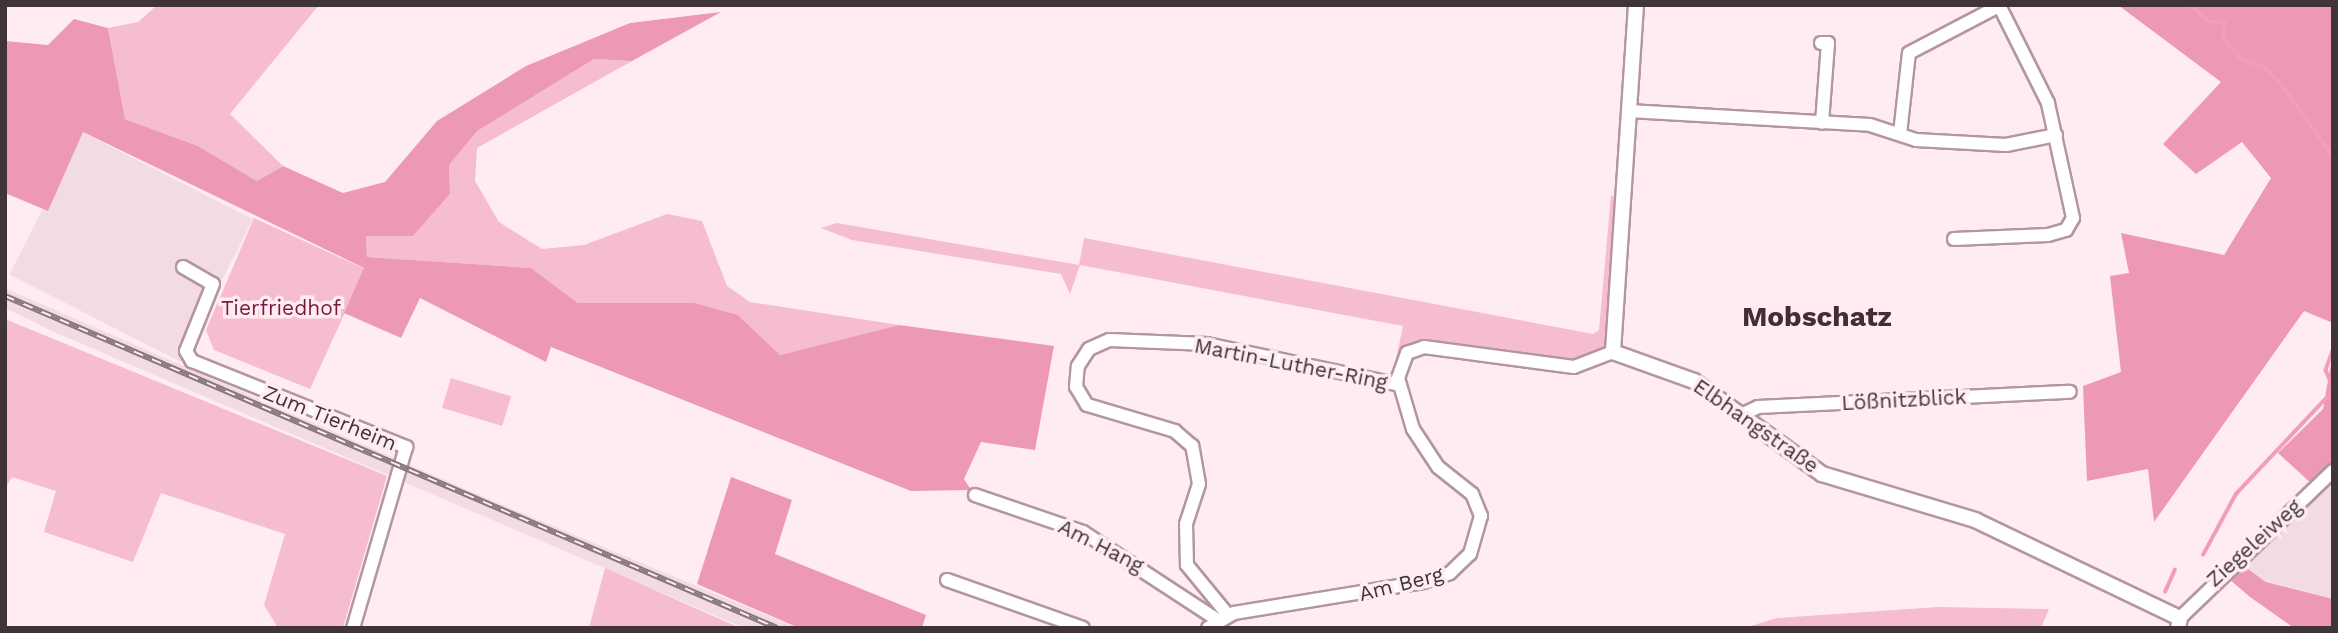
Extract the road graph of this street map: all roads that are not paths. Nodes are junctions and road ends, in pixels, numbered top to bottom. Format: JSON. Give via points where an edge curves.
{"nodes":[{"id":1,"x":1636,"y":5,"type":"edge"},
{"id":2,"x":1999,"y":6,"type":"edge"},
{"id":3,"x":1821,"y":43,"type":"dead end"},
{"id":4,"x":1629,"y":111,"type":"junction"},
{"id":5,"x":1822,"y":123,"type":"junction"},
{"id":6,"x":1900,"y":134,"type":"junction"},
{"id":7,"x":2056,"y":135,"type":"junction"},
{"id":8,"x":1954,"y":239,"type":"dead end"},
{"id":9,"x":183,"y":267,"type":"dead end"},
{"id":10,"x":1614,"y":352,"type":"junction"},
{"id":11,"x":1400,"y":385,"type":"junction"},
{"id":12,"x":2070,"y":392,"type":"dead end"},
{"id":13,"x":1741,"y":415,"type":"junction"},
{"id":14,"x":2333,"y":471,"type":"edge"},
{"id":15,"x":975,"y":495,"type":"dead end"},
{"id":16,"x":947,"y":580,"type":"dead end"},
{"id":17,"x":1217,"y":621,"type":"edge"},
{"id":18,"x":2179,"y":623,"type":"edge"},
{"id":19,"x":353,"y":628,"type":"edge"},
{"id":20,"x":1083,"y":628,"type":"edge"}],
"edges":[{"from":1,"to":4,"type":"street"},
{"from":2,"to":6,"type":"street","via":[[1909,54]]},
{"from":2,"to":7,"type":"street","via":[[2041,86]]},
{"from":3,"to":5,"type":"street","via":[[1828,43]]},
{"from":4,"to":5,"type":"street"},
{"from":4,"to":10,"type":"street"},
{"from":5,"to":6,"type":"street"},
{"from":6,"to":7,"type":"street","via":[[1916,140],[2006,145]]},
{"from":7,"to":8,"type":"street","via":[[2071,225],[2048,235]]},
{"from":9,"to":19,"type":"street","name":"Zum Tierheim","via":[[213,284],[186,351],[192,361],[405,447]]},
{"from":10,"to":11,"type":"street","via":[[1587,365],[1561,367],[1424,347],[1401,362]]},
{"from":10,"to":13,"type":"street","name":"Elbhangstraße","via":[[1685,375]]},
{"from":11,"to":17,"type":"street","name":"Am Berg","via":[[1427,455],[1477,504],[1482,527],[1470,554],[1450,573],[1423,582]]},
{"from":11,"to":17,"type":"street","name":"Martin-Luther-Ring","via":[[1207,344],[1109,340],[1089,349],[1078,366],[1076,387],[1087,405],[1175,431],[1192,446],[1199,484],[1186,524],[1187,565]]},
{"from":12,"to":13,"type":"street","name":"Lößnitzblick","via":[[1758,407]]},
{"from":13,"to":18,"type":"street","name":"Elbhangstraße","via":[[1822,474],[1975,520]]},
{"from":14,"to":18,"type":"street","name":"Ziegeleiweg"},
{"from":15,"to":17,"type":"street","name":"Am Hang","via":[[1083,531]]},
{"from":16,"to":20,"type":"street"}]}
